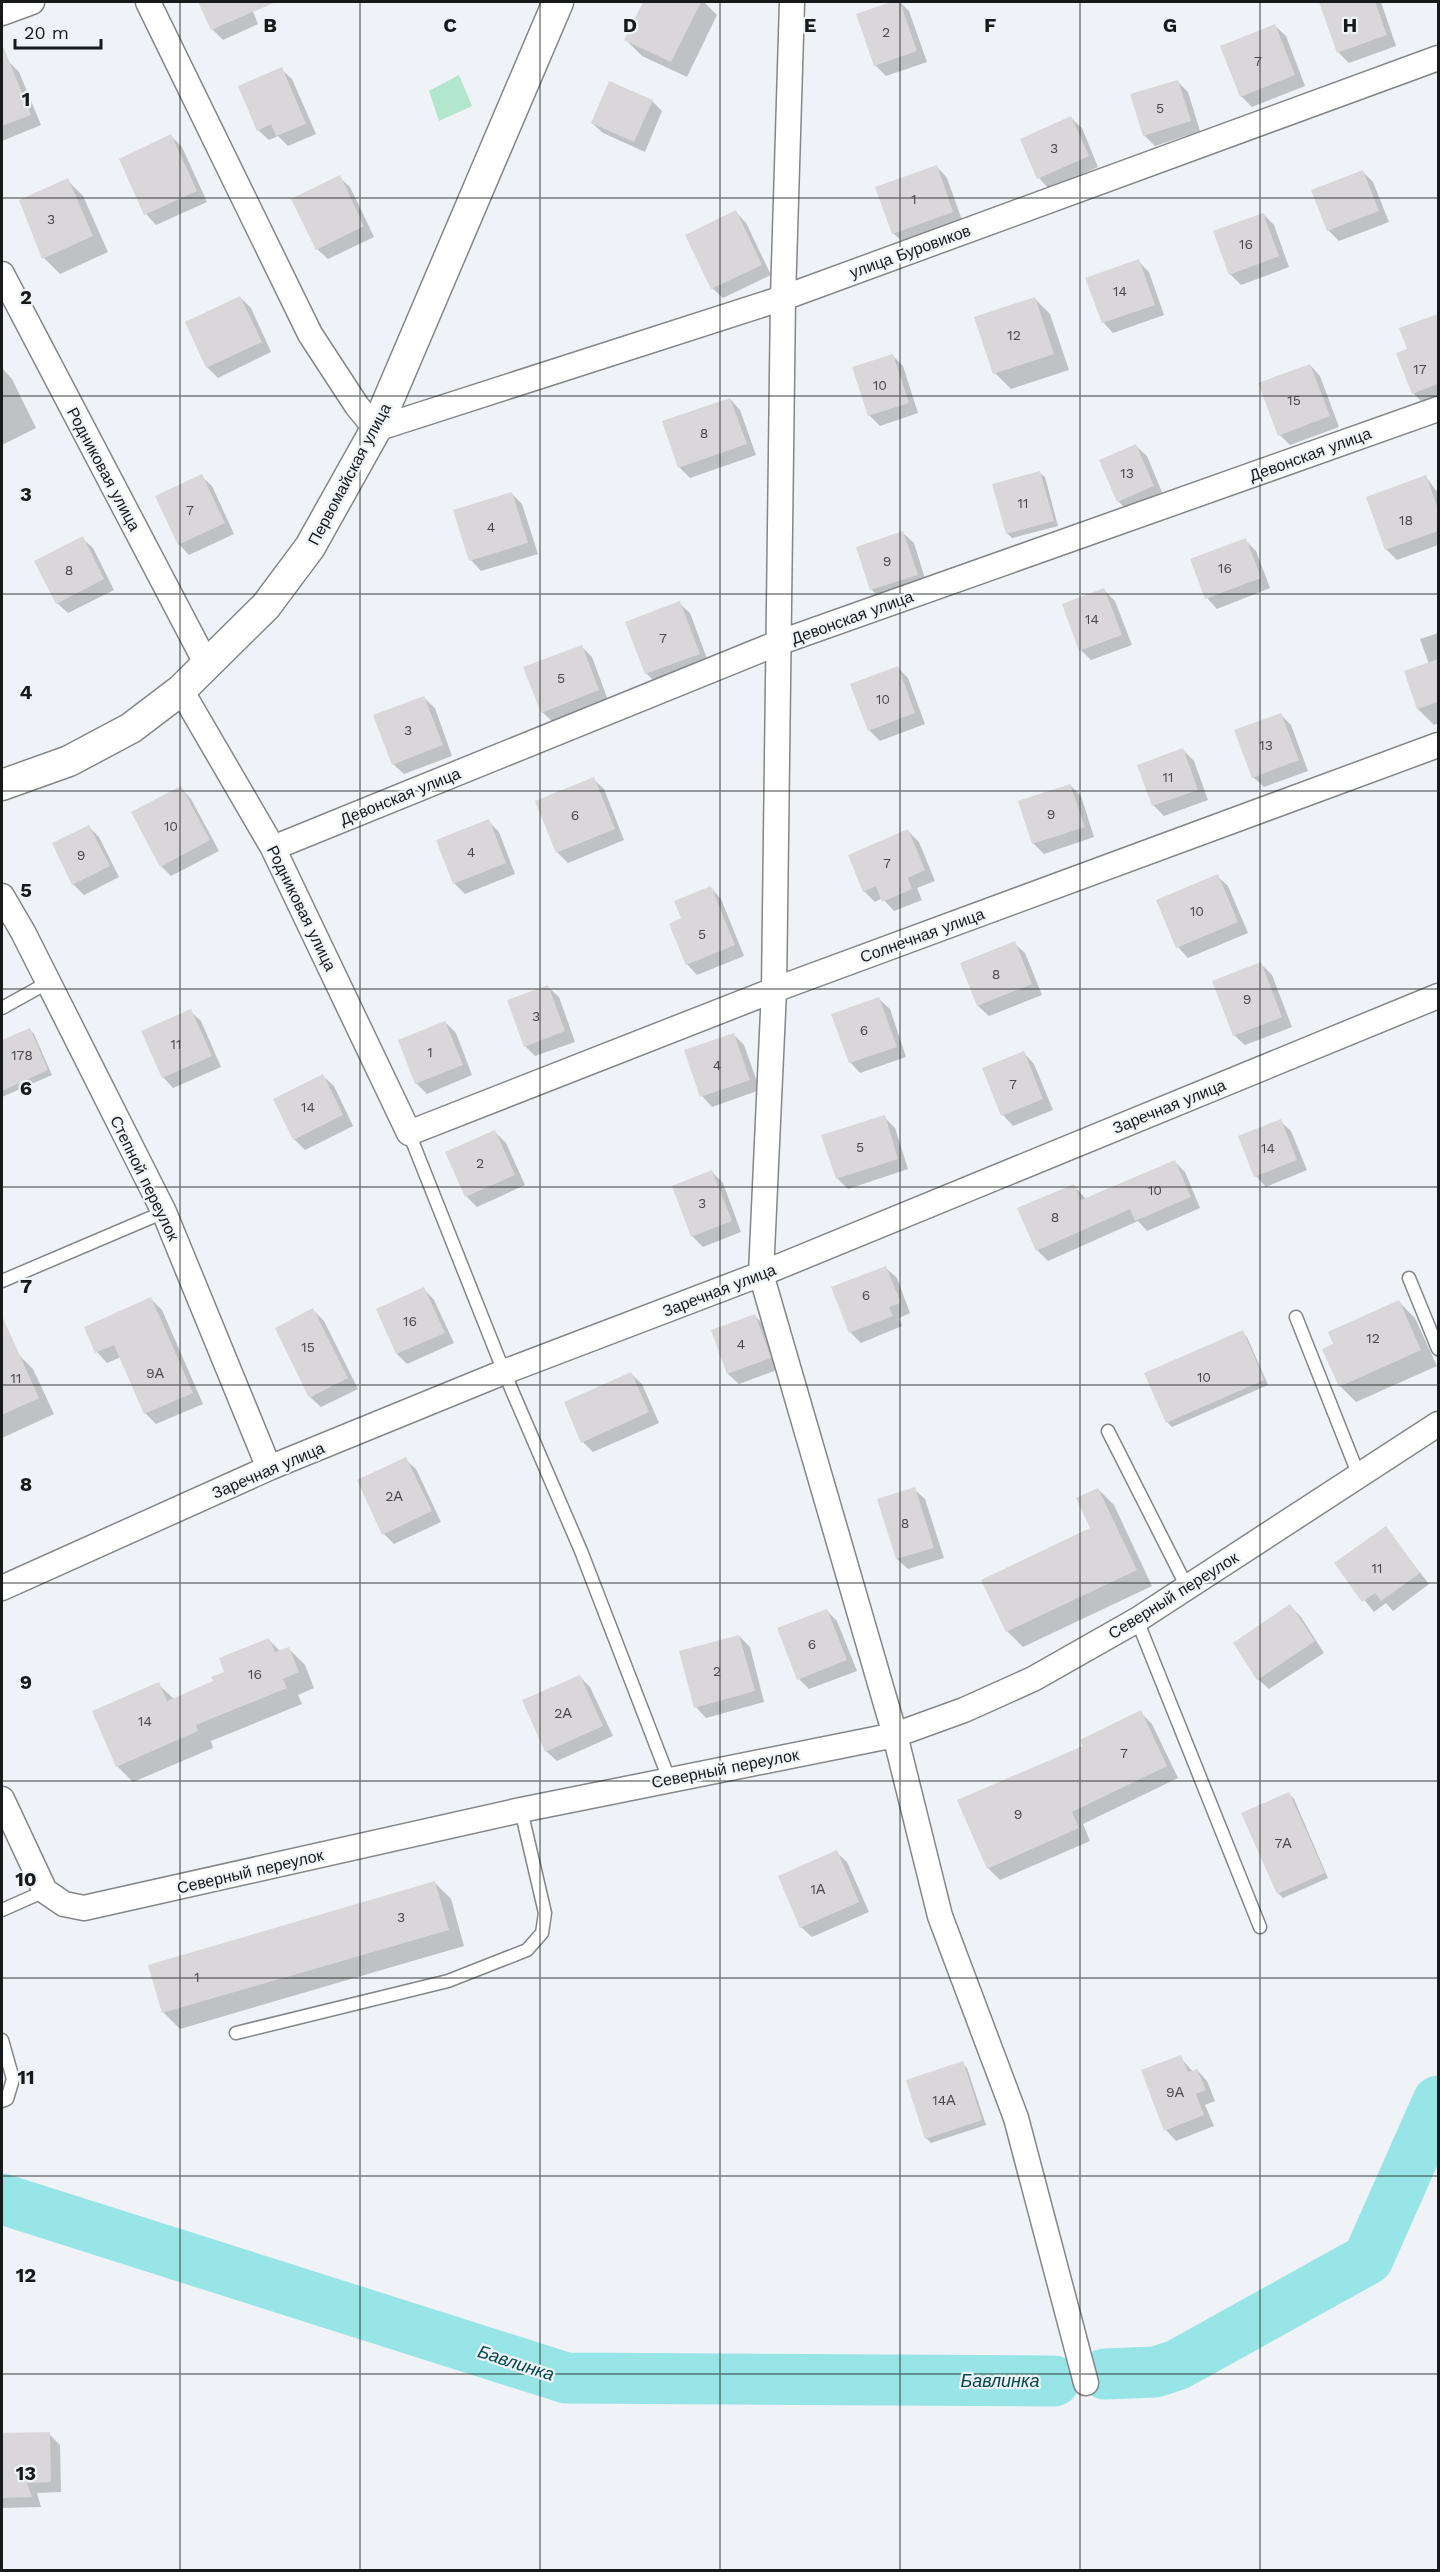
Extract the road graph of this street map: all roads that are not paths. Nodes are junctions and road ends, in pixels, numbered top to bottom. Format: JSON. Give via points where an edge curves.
{"nodes":[{"id":1,"x":32,"y":2,"type":"edge"},
{"id":2,"x":148,"y":2,"type":"edge"},
{"id":3,"x":558,"y":2,"type":"edge"},
{"id":4,"x":792,"y":2,"type":"edge"},
{"id":5,"x":2,"y":13,"type":"edge"},
{"id":6,"x":1438,"y":58,"type":"edge"},
{"id":7,"x":2,"y":274,"type":"edge"},
{"id":8,"x":783,"y":298,"type":"junction"},
{"id":9,"x":1438,"y":408,"type":"edge"},
{"id":10,"x":376,"y":429,"type":"junction"},
{"id":11,"x":778,"y":643,"type":"junction"},
{"id":12,"x":207,"y":665,"type":"junction"},
{"id":13,"x":181,"y":690,"type":"junction"},
{"id":14,"x":1438,"y":745,"type":"edge"},
{"id":15,"x":2,"y":784,"type":"edge"},
{"id":16,"x":273,"y":848,"type":"junction"},
{"id":17,"x":2,"y":896,"type":"edge"},
{"id":18,"x":47,"y":983,"type":"junction"},
{"id":19,"x":774,"y":990,"type":"junction"},
{"id":20,"x":1438,"y":996,"type":"edge"},
{"id":21,"x":2,"y":1008,"type":"edge"},
{"id":22,"x":409,"y":1133,"type":"junction"},
{"id":23,"x":165,"y":1212,"type":"junction"},
{"id":24,"x":761,"y":1275,"type":"junction"},
{"id":25,"x":1409,"y":1278,"type":"dead end"},
{"id":26,"x":2,"y":1281,"type":"edge"},
{"id":27,"x":1296,"y":1317,"type":"dead end"},
{"id":28,"x":1438,"y":1349,"type":"edge"},
{"id":29,"x":504,"y":1372,"type":"junction"},
{"id":30,"x":1438,"y":1424,"type":"edge"},
{"id":31,"x":1108,"y":1431,"type":"dead end"},
{"id":32,"x":269,"y":1468,"type":"junction"},
{"id":33,"x":1359,"y":1476,"type":"junction"},
{"id":34,"x":1186,"y":1587,"type":"junction"},
{"id":35,"x":2,"y":1588,"type":"edge"},
{"id":36,"x":1137,"y":1620,"type":"junction"},
{"id":37,"x":895,"y":1735,"type":"junction"},
{"id":38,"x":669,"y":1779,"type":"junction"},
{"id":39,"x":2,"y":1798,"type":"edge"},
{"id":40,"x":521,"y":1810,"type":"junction"},
{"id":41,"x":45,"y":1891,"type":"junction"},
{"id":42,"x":2,"y":1910,"type":"edge"},
{"id":43,"x":1260,"y":1927,"type":"dead end"},
{"id":44,"x":236,"y":2033,"type":"dead end"},
{"id":45,"x":2,"y":2040,"type":"edge"},
{"id":46,"x":2,"y":2101,"type":"edge"},
{"id":47,"x":1086,"y":2383,"type":"dead end"}],
"edges":[{"from":1,"to":5,"type":"street"},
{"from":2,"to":10,"type":"street","via":[[310,334]]},
{"from":3,"to":10,"type":"street","name":"Первомайская улица"},
{"from":4,"to":8,"type":"street"},
{"from":6,"to":8,"type":"street","name":"улица Буровиков"},
{"from":7,"to":12,"type":"street","name":"Родниковая улица"},
{"from":8,"to":10,"type":"street","name":"улица Буровиков"},
{"from":8,"to":11,"type":"street"},
{"from":9,"to":11,"type":"street","name":"Девонская улица"},
{"from":10,"to":12,"type":"street","name":"Первомайская улица","via":[[310,548],[266,606]]},
{"from":11,"to":16,"type":"street","name":"Девонская улица"},
{"from":11,"to":19,"type":"street"},
{"from":12,"to":13,"type":"street","name":"Первомайская улица"},
{"from":13,"to":15,"type":"street","name":"Первомайская улица","via":[[131,728],[69,761]]},
{"from":13,"to":16,"type":"street","name":"Родниковая улица"},
{"from":14,"to":19,"type":"street","name":"Солнечная улица"},
{"from":16,"to":22,"type":"street","name":"Родниковая улица"},
{"from":17,"to":18,"type":"street","name":"Степной переулок"},
{"from":18,"to":21,"type":"lane"},
{"from":18,"to":23,"type":"street","name":"Степной переулок"},
{"from":19,"to":22,"type":"street","name":"Солнечная улица"},
{"from":19,"to":24,"type":"street"},
{"from":20,"to":24,"type":"street","name":"Заречная улица"},
{"from":22,"to":29,"type":"lane"},
{"from":23,"to":26,"type":"lane"},
{"from":23,"to":32,"type":"street","name":"Степной переулок"},
{"from":24,"to":29,"type":"street","name":"Заречная улица"},
{"from":24,"to":37,"type":"street"},
{"from":25,"to":28,"type":"lane"},
{"from":27,"to":33,"type":"lane"},
{"from":29,"to":32,"type":"street","name":"Заречная улица"},
{"from":29,"to":38,"type":"lane","via":[[581,1551]]},
{"from":30,"to":33,"type":"street","name":"Северный переулок"},
{"from":31,"to":34,"type":"lane"},
{"from":32,"to":35,"type":"street","name":"Заречная улица"},
{"from":33,"to":34,"type":"street","name":"Северный переулок"},
{"from":34,"to":36,"type":"street","name":"Северный переулок"},
{"from":36,"to":37,"type":"street","name":"Северный переулок","via":[[1033,1679]]},
{"from":36,"to":43,"type":"lane"},
{"from":37,"to":38,"type":"street","name":"Северный переулок"},
{"from":37,"to":47,"type":"street","via":[[940,1916],[1016,2118]]},
{"from":38,"to":40,"type":"street","name":"Северный переулок"},
{"from":39,"to":41,"type":"street"},
{"from":40,"to":41,"type":"street","name":"Северный переулок","via":[[84,1908],[63,1904]]},
{"from":40,"to":44,"type":"lane","via":[[545,1913],[542,1933],[526,1950],[448,1981]]},
{"from":41,"to":42,"type":"lane"},
{"from":45,"to":46,"type":"lane","via":[[13,2079],[8,2099]]}]}
